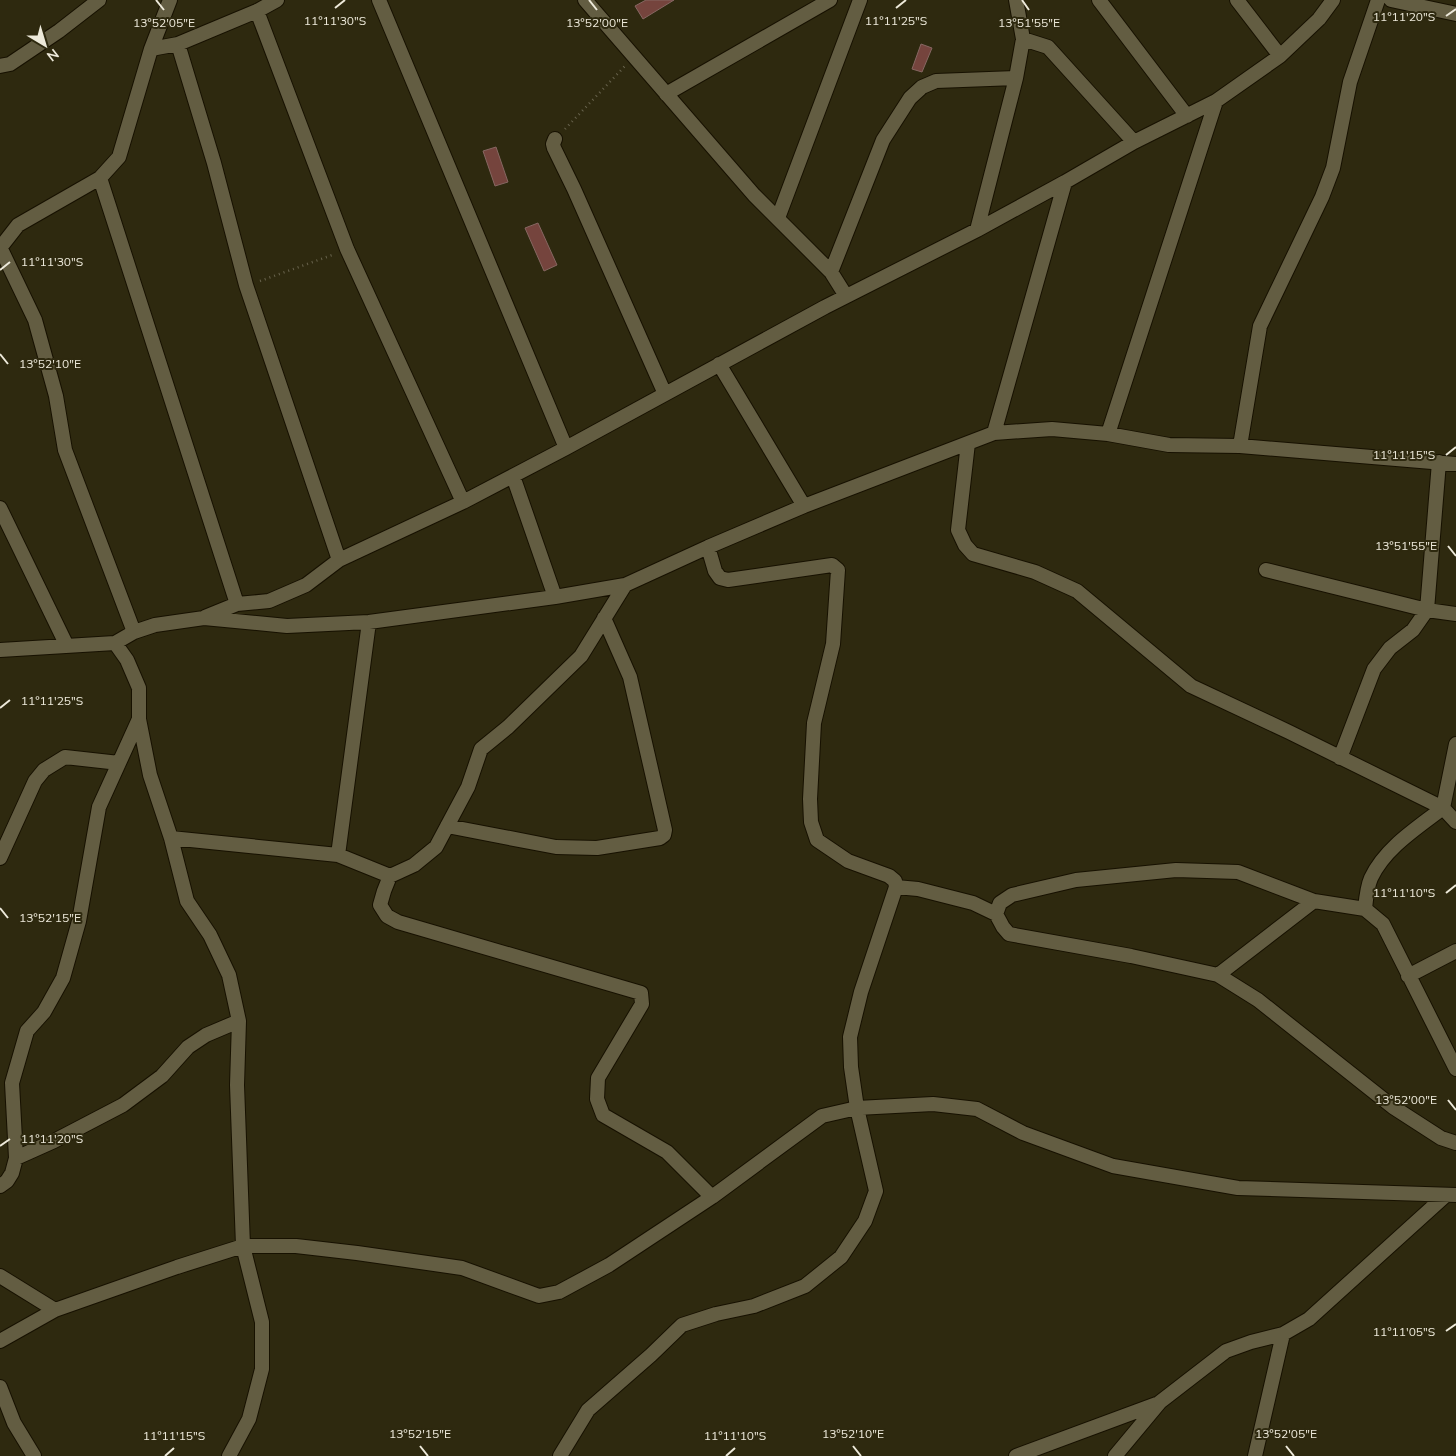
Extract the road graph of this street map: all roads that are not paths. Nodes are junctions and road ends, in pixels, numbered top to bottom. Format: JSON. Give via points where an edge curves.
{"nodes":[{"id":1,"x":99,"y":0,"type":"edge"},
{"id":2,"x":170,"y":0,"type":"edge"},
{"id":3,"x":276,"y":0,"type":"edge"},
{"id":4,"x":379,"y":0,"type":"edge"},
{"id":5,"x":585,"y":0,"type":"edge"},
{"id":6,"x":830,"y":0,"type":"edge"},
{"id":7,"x":860,"y":0,"type":"edge"},
{"id":8,"x":1016,"y":0,"type":"edge"},
{"id":9,"x":1099,"y":0,"type":"edge"},
{"id":10,"x":1237,"y":0,"type":"edge"},
{"id":11,"x":1333,"y":0,"type":"edge"},
{"id":12,"x":1378,"y":0,"type":"edge"},
{"id":13,"x":1391,"y":0,"type":"edge"},
{"id":14,"x":256,"y":12,"type":"junction"},
{"id":15,"x":1456,"y":14,"type":"edge"},
{"id":16,"x":1023,"y":39,"type":"junction"},
{"id":17,"x":178,"y":44,"type":"junction"},
{"id":18,"x":151,"y":49,"type":"junction"},
{"id":19,"x":1280,"y":56,"type":"junction"},
{"id":20,"x":0,"y":66,"type":"edge"},
{"id":21,"x":1016,"y":78,"type":"junction"},
{"id":22,"x":666,"y":94,"type":"junction"},
{"id":23,"x":1216,"y":101,"type":"junction"},
{"id":24,"x":1187,"y":116,"type":"junction"},
{"id":25,"x":555,"y":139,"type":"road end"},
{"id":26,"x":1134,"y":142,"type":"junction"},
{"id":27,"x":100,"y":178,"type":"junction"},
{"id":28,"x":1065,"y":182,"type":"junction"},
{"id":29,"x":778,"y":218,"type":"junction"},
{"id":30,"x":978,"y":230,"type":"junction"},
{"id":31,"x":0,"y":248,"type":"edge"},
{"id":32,"x":831,"y":272,"type":"junction"},
{"id":33,"x":846,"y":296,"type":"junction"},
{"id":34,"x":719,"y":364,"type":"junction"},
{"id":35,"x":665,"y":394,"type":"junction"},
{"id":36,"x":994,"y":433,"type":"junction"},
{"id":37,"x":1108,"y":434,"type":"junction"},
{"id":38,"x":968,"y":443,"type":"junction"},
{"id":39,"x":1240,"y":446,"type":"junction"},
{"id":40,"x":566,"y":448,"type":"junction"},
{"id":41,"x":1439,"y":462,"type":"junction"},
{"id":42,"x":1456,"y":464,"type":"edge"},
{"id":43,"x":513,"y":476,"type":"junction"},
{"id":44,"x":463,"y":502,"type":"junction"},
{"id":45,"x":804,"y":506,"type":"junction"},
{"id":46,"x":2,"y":518,"type":"edge"},
{"id":47,"x":708,"y":547,"type":"junction"},
{"id":48,"x":339,"y":560,"type":"junction"},
{"id":49,"x":1266,"y":570,"type":"dead end"},
{"id":50,"x":625,"y":585,"type":"junction"},
{"id":51,"x":555,"y":596,"type":"junction"},
{"id":52,"x":237,"y":604,"type":"junction"},
{"id":53,"x":1428,"y":610,"type":"junction"},
{"id":54,"x":1456,"y":614,"type":"edge"},
{"id":55,"x":204,"y":618,"type":"junction"},
{"id":56,"x":604,"y":618,"type":"junction"},
{"id":57,"x":369,"y":622,"type":"junction"},
{"id":58,"x":134,"y":632,"type":"junction"},
{"id":59,"x":115,"y":642,"type":"junction"},
{"id":60,"x":67,"y":646,"type":"junction"},
{"id":61,"x":0,"y":650,"type":"edge"},
{"id":62,"x":139,"y":719,"type":"junction"},
{"id":63,"x":1456,"y":744,"type":"edge"},
{"id":64,"x":1340,"y":758,"type":"junction"},
{"id":65,"x":119,"y":763,"type":"junction"},
{"id":66,"x":1443,"y":808,"type":"junction"},
{"id":67,"x":1456,"y":822,"type":"edge"},
{"id":68,"x":447,"y":826,"type":"junction"},
{"id":69,"x":171,"y":838,"type":"junction"},
{"id":70,"x":338,"y":856,"type":"junction"},
{"id":71,"x":0,"y":858,"type":"edge"},
{"id":72,"x":390,"y":876,"type":"junction"},
{"id":73,"x":896,"y":887,"type":"junction"},
{"id":74,"x":1314,"y":901,"type":"junction"},
{"id":75,"x":1365,"y":908,"type":"junction"},
{"id":76,"x":996,"y":914,"type":"junction"},
{"id":77,"x":1456,"y":951,"type":"edge"},
{"id":78,"x":1218,"y":975,"type":"junction"},
{"id":79,"x":1408,"y":976,"type":"junction"},
{"id":80,"x":239,"y":1020,"type":"junction"},
{"id":81,"x":1456,"y":1069,"type":"edge"},
{"id":82,"x":857,"y":1108,"type":"junction"},
{"id":83,"x":1456,"y":1143,"type":"edge"},
{"id":84,"x":16,"y":1158,"type":"junction"},
{"id":85,"x":0,"y":1186,"type":"edge"},
{"id":86,"x":1451,"y":1195,"type":"edge"},
{"id":87,"x":712,"y":1197,"type":"junction"},
{"id":88,"x":243,"y":1246,"type":"junction"},
{"id":89,"x":0,"y":1276,"type":"edge"},
{"id":90,"x":55,"y":1310,"type":"junction"},
{"id":91,"x":1283,"y":1334,"type":"junction"},
{"id":92,"x":0,"y":1341,"type":"edge"},
{"id":93,"x":0,"y":1387,"type":"edge"},
{"id":94,"x":1160,"y":1402,"type":"junction"},
{"id":95,"x":34,"y":1456,"type":"edge"},
{"id":96,"x":229,"y":1456,"type":"edge"},
{"id":97,"x":560,"y":1456,"type":"edge"},
{"id":98,"x":1016,"y":1456,"type":"edge"},
{"id":99,"x":1115,"y":1456,"type":"edge"},
{"id":100,"x":1255,"y":1456,"type":"edge"}],
"edges":[{"from":1,"to":20,"type":"street","via":[[10,64]]},
{"from":2,"to":18,"type":"street"},
{"from":3,"to":14,"type":"street"},
{"from":4,"to":40,"type":"street"},
{"from":5,"to":22,"type":"street"},
{"from":6,"to":22,"type":"street"},
{"from":7,"to":29,"type":"street"},
{"from":8,"to":16,"type":"street"},
{"from":9,"to":24,"type":"street"},
{"from":10,"to":19,"type":"street"},
{"from":11,"to":19,"type":"street","via":[[1319,19]]},
{"from":12,"to":39,"type":"street","via":[[1350,82],[1333,168],[1260,326]]},
{"from":13,"to":15,"type":"street"},
{"from":14,"to":17,"type":"street"},
{"from":14,"to":44,"type":"street","via":[[347,249]]},
{"from":16,"to":21,"type":"street"},
{"from":16,"to":26,"type":"street","via":[[1048,47]]},
{"from":17,"to":18,"type":"street"},
{"from":17,"to":48,"type":"street","via":[[246,285]]},
{"from":18,"to":27,"type":"street","via":[[118,158]]},
{"from":19,"to":23,"type":"street"},
{"from":21,"to":30,"type":"street"},
{"from":21,"to":32,"type":"street","via":[[936,81],[922,87],[910,98],[883,140]]},
{"from":22,"to":29,"type":"street"},
{"from":23,"to":24,"type":"street"},
{"from":23,"to":37,"type":"street"},
{"from":24,"to":26,"type":"street"},
{"from":25,"to":35,"type":"street","via":[[554,148]]},
{"from":26,"to":28,"type":"street"},
{"from":27,"to":31,"type":"street","via":[[18,225]]},
{"from":27,"to":52,"type":"street"},
{"from":28,"to":30,"type":"street"},
{"from":28,"to":36,"type":"street"},
{"from":29,"to":32,"type":"street"},
{"from":30,"to":33,"type":"street"},
{"from":31,"to":58,"type":"street","via":[[36,320],[56,396],[65,450]]},
{"from":32,"to":33,"type":"street"},
{"from":33,"to":34,"type":"street"},
{"from":34,"to":35,"type":"street"},
{"from":34,"to":45,"type":"street"},
{"from":35,"to":40,"type":"street"},
{"from":36,"to":37,"type":"street","via":[[1052,429]]},
{"from":36,"to":38,"type":"street"},
{"from":37,"to":39,"type":"street","via":[[1169,445]]},
{"from":38,"to":45,"type":"street"},
{"from":38,"to":64,"type":"street","via":[[958,530],[964,545],[973,554],[1036,572],[1077,591],[1190,686]]},
{"from":39,"to":41,"type":"street"},
{"from":40,"to":43,"type":"street"},
{"from":41,"to":42,"type":"street"},
{"from":41,"to":53,"type":"street"},
{"from":43,"to":44,"type":"street"},
{"from":43,"to":51,"type":"street"},
{"from":44,"to":48,"type":"street"},
{"from":45,"to":47,"type":"street"},
{"from":46,"to":60,"type":"street"},
{"from":47,"to":50,"type":"street"},
{"from":47,"to":73,"type":"street","via":[[715,571],[720,578],[728,580],[832,565],[838,570],[833,644],[814,723],[811,822],[817,840],[848,861],[889,876]]},
{"from":48,"to":52,"type":"street","via":[[306,586],[269,601]]},
{"from":49,"to":53,"type":"street"},
{"from":50,"to":51,"type":"street"},
{"from":50,"to":56,"type":"street"},
{"from":51,"to":57,"type":"street"},
{"from":52,"to":55,"type":"street"},
{"from":53,"to":54,"type":"street"},
{"from":53,"to":64,"type":"street","via":[[1374,669]]},
{"from":55,"to":57,"type":"street","via":[[287,626]]},
{"from":55,"to":58,"type":"street","via":[[155,625]]},
{"from":56,"to":68,"type":"street","via":[[580,656],[481,749],[468,787]]},
{"from":56,"to":68,"type":"street","via":[[630,677],[664,835],[597,848],[556,847]]},
{"from":57,"to":70,"type":"street"},
{"from":58,"to":59,"type":"street"},
{"from":59,"to":60,"type":"street"},
{"from":59,"to":62,"type":"street","via":[[139,688]]},
{"from":60,"to":61,"type":"street"},
{"from":62,"to":65,"type":"street"},
{"from":62,"to":69,"type":"street","via":[[150,775]]},
{"from":63,"to":66,"type":"street"},
{"from":64,"to":66,"type":"street"},
{"from":65,"to":71,"type":"street","via":[[65,757],[44,770],[35,780]]},
{"from":65,"to":84,"type":"street","via":[[99,807],[79,921],[63,978],[44,1012],[27,1032],[12,1083]]},
{"from":66,"to":67,"type":"street"},
{"from":66,"to":75,"type":"street","via":[[1388,853],[1371,879]]},
{"from":68,"to":72,"type":"street","via":[[436,848],[414,865]]},
{"from":69,"to":70,"type":"street"},
{"from":69,"to":80,"type":"street","via":[[187,901],[210,935],[229,975]]},
{"from":70,"to":72,"type":"street"},
{"from":72,"to":87,"type":"street","via":[[380,905],[387,916],[398,922],[641,992],[642,1004],[598,1078],[597,1099],[603,1115],[667,1152]]},
{"from":73,"to":76,"type":"street","via":[[918,888],[973,903]]},
{"from":73,"to":82,"type":"street","via":[[861,992],[850,1037]]},
{"from":74,"to":75,"type":"street"},
{"from":74,"to":76,"type":"street","via":[[1238,872],[1176,870],[1076,880],[1012,895],[1000,903]]},
{"from":74,"to":78,"type":"street"},
{"from":75,"to":79,"type":"street","via":[[1383,924]]},
{"from":76,"to":78,"type":"street","via":[[1009,934]]},
{"from":77,"to":79,"type":"street"},
{"from":78,"to":83,"type":"street","via":[[1258,1000],[1393,1107],[1441,1138]]},
{"from":79,"to":81,"type":"street"},
{"from":80,"to":84,"type":"street","via":[[188,1047],[162,1076],[123,1105]]},
{"from":80,"to":88,"type":"street","via":[[237,1085]]},
{"from":82,"to":86,"type":"street","via":[[933,1104],[977,1109],[1023,1133],[1113,1166],[1238,1188]]},
{"from":82,"to":87,"type":"street","via":[[822,1116]]},
{"from":82,"to":97,"type":"street","via":[[876,1191],[865,1221],[841,1257],[805,1286],[754,1306],[682,1325],[588,1410]]},
{"from":84,"to":85,"type":"street","via":[[12,1173]]},
{"from":86,"to":91,"type":"street","via":[[1309,1319]]},
{"from":87,"to":88,"type":"street","via":[[609,1265],[560,1292],[539,1296],[462,1268],[296,1246]]},
{"from":88,"to":90,"type":"street"},
{"from":88,"to":96,"type":"street","via":[[262,1322],[262,1369],[249,1419]]},
{"from":89,"to":90,"type":"street"},
{"from":90,"to":92,"type":"street"},
{"from":91,"to":94,"type":"street","via":[[1226,1351]]},
{"from":91,"to":100,"type":"street"},
{"from":93,"to":95,"type":"street","via":[[14,1423]]},
{"from":94,"to":98,"type":"street"},
{"from":94,"to":99,"type":"street"}]}
